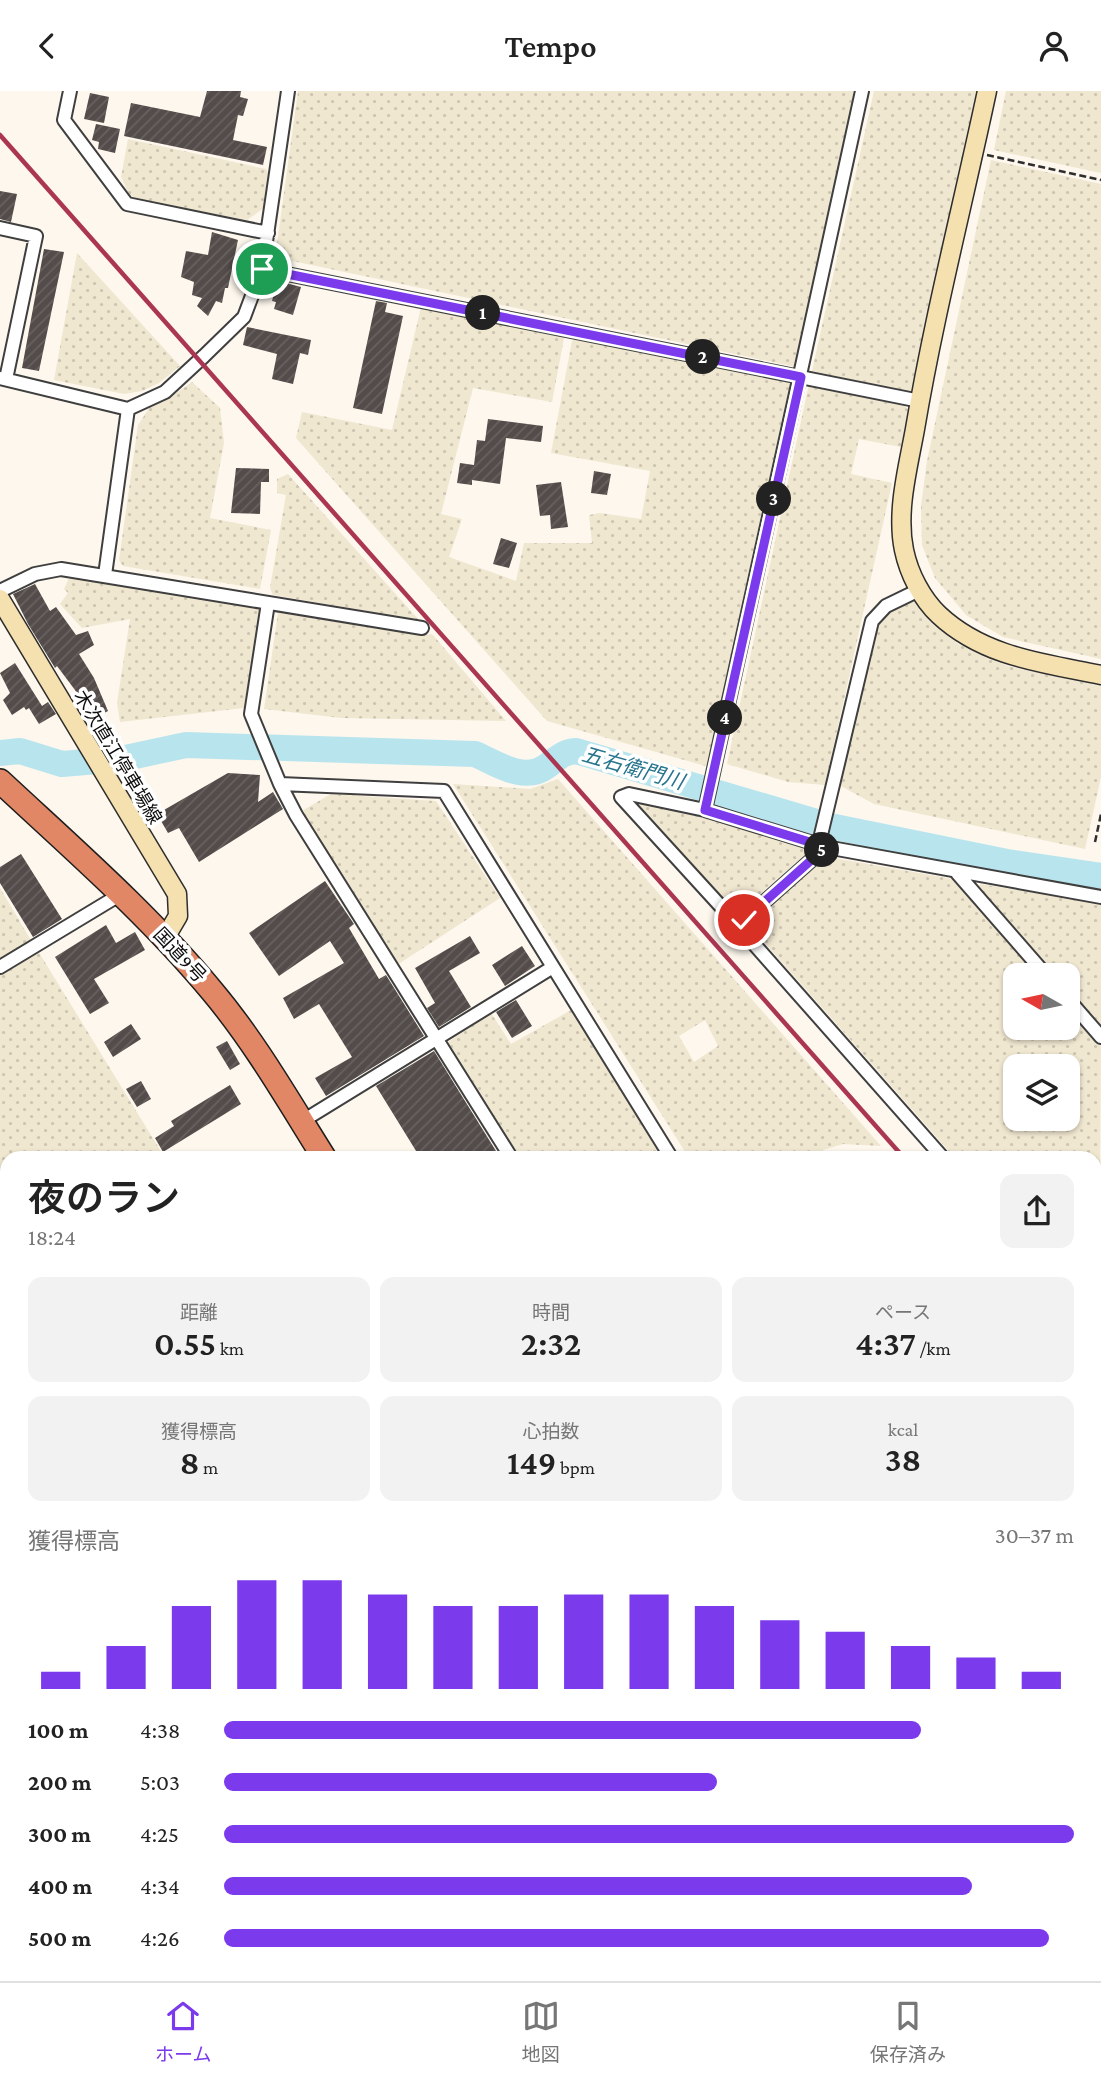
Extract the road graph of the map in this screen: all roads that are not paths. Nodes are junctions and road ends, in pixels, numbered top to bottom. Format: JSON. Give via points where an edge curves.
{"nodes":[{"id":1,"x":70,"y":91,"type":"edge"},
{"id":2,"x":288,"y":91,"type":"edge"},
{"id":3,"x":862,"y":91,"type":"edge"},
{"id":4,"x":987,"y":91,"type":"edge"},
{"id":5,"x":0,"y":228,"type":"edge"},
{"id":6,"x":268,"y":233,"type":"junction"},
{"id":7,"x":262,"y":269,"type":"junction"},
{"id":8,"x":801,"y":377,"type":"junction"},
{"id":9,"x":3,"y":378,"type":"edge"},
{"id":10,"x":920,"y":401,"type":"junction"},
{"id":11,"x":128,"y":409,"type":"junction"},
{"id":12,"x":105,"y":575,"type":"junction"},
{"id":13,"x":919,"y":590,"type":"junction"},
{"id":14,"x":0,"y":591,"type":"edge"},
{"id":15,"x":0,"y":599,"type":"edge"},
{"id":16,"x":268,"y":603,"type":"junction"},
{"id":17,"x":422,"y":628,"type":"dead end"},
{"id":18,"x":1101,"y":675,"type":"edge"},
{"id":19,"x":0,"y":781,"type":"edge"},
{"id":20,"x":281,"y":783,"type":"junction"},
{"id":21,"x":705,"y":810,"type":"junction"},
{"id":22,"x":826,"y":847,"type":"junction"},
{"id":23,"x":957,"y":873,"type":"junction"},
{"id":24,"x":121,"y":894,"type":"junction"},
{"id":25,"x":1101,"y":897,"type":"edge"},
{"id":26,"x":746,"y":935,"type":"junction"},
{"id":27,"x":164,"y":938,"type":"junction"},
{"id":28,"x":1036,"y":963,"type":"edge"},
{"id":29,"x":0,"y":967,"type":"edge"},
{"id":30,"x":553,"y":967,"type":"junction"},
{"id":31,"x":1080,"y":1013,"type":"edge"},
{"id":32,"x":1101,"y":1037,"type":"edge"},
{"id":33,"x":438,"y":1041,"type":"junction"},
{"id":34,"x":301,"y":1122,"type":"junction"},
{"id":35,"x":320,"y":1151,"type":"edge"},
{"id":36,"x":507,"y":1151,"type":"edge"},
{"id":37,"x":667,"y":1151,"type":"edge"},
{"id":38,"x":937,"y":1151,"type":"edge"}],
"edges":[{"from":1,"to":6,"type":"street","via":[[64,120],[127,204]]},
{"from":2,"to":6,"type":"street"},
{"from":3,"to":8,"type":"street"},
{"from":4,"to":10,"type":"street"},
{"from":5,"to":9,"type":"street","via":[[36,236]]},
{"from":6,"to":7,"type":"street"},
{"from":7,"to":8,"type":"street"},
{"from":7,"to":11,"type":"street","via":[[244,317],[165,392]]},
{"from":8,"to":10,"type":"street"},
{"from":8,"to":21,"type":"street"},
{"from":9,"to":11,"type":"street"},
{"from":10,"to":13,"type":"street","via":[[902,502],[904,550]]},
{"from":11,"to":12,"type":"street"},
{"from":12,"to":14,"type":"street","via":[[61,569],[35,574]]},
{"from":12,"to":16,"type":"street"},
{"from":13,"to":18,"type":"street","via":[[938,614],[964,635],[1002,654]]},
{"from":13,"to":22,"type":"street","via":[[886,606],[872,621],[820,839]]},
{"from":15,"to":27,"type":"street","name":"木次直江停車場線","via":[[177,894],[178,916]]},
{"from":16,"to":17,"type":"street"},
{"from":16,"to":20,"type":"street","via":[[251,714]]},
{"from":19,"to":24,"type":"highway","name":"国道9号"},
{"from":20,"to":30,"type":"street","via":[[444,791]]},
{"from":20,"to":33,"type":"street","via":[[296,815]]},
{"from":21,"to":22,"type":"street"},
{"from":21,"to":26,"type":"street","via":[[629,794],[621,797]]},
{"from":22,"to":23,"type":"street"},
{"from":22,"to":26,"type":"street","via":[[744,920]]},
{"from":23,"to":25,"type":"street"},
{"from":23,"to":28,"type":"street"},
{"from":24,"to":27,"type":"highway","name":"国道9号"},
{"from":24,"to":29,"type":"street"},
{"from":26,"to":38,"type":"street"},
{"from":27,"to":34,"type":"highway","name":"国道9号","via":[[240,1027]]},
{"from":30,"to":33,"type":"street"},
{"from":30,"to":37,"type":"street"},
{"from":31,"to":32,"type":"street"},
{"from":33,"to":34,"type":"street"},
{"from":33,"to":36,"type":"street"},
{"from":34,"to":35,"type":"highway","name":"国道9号"}]}
